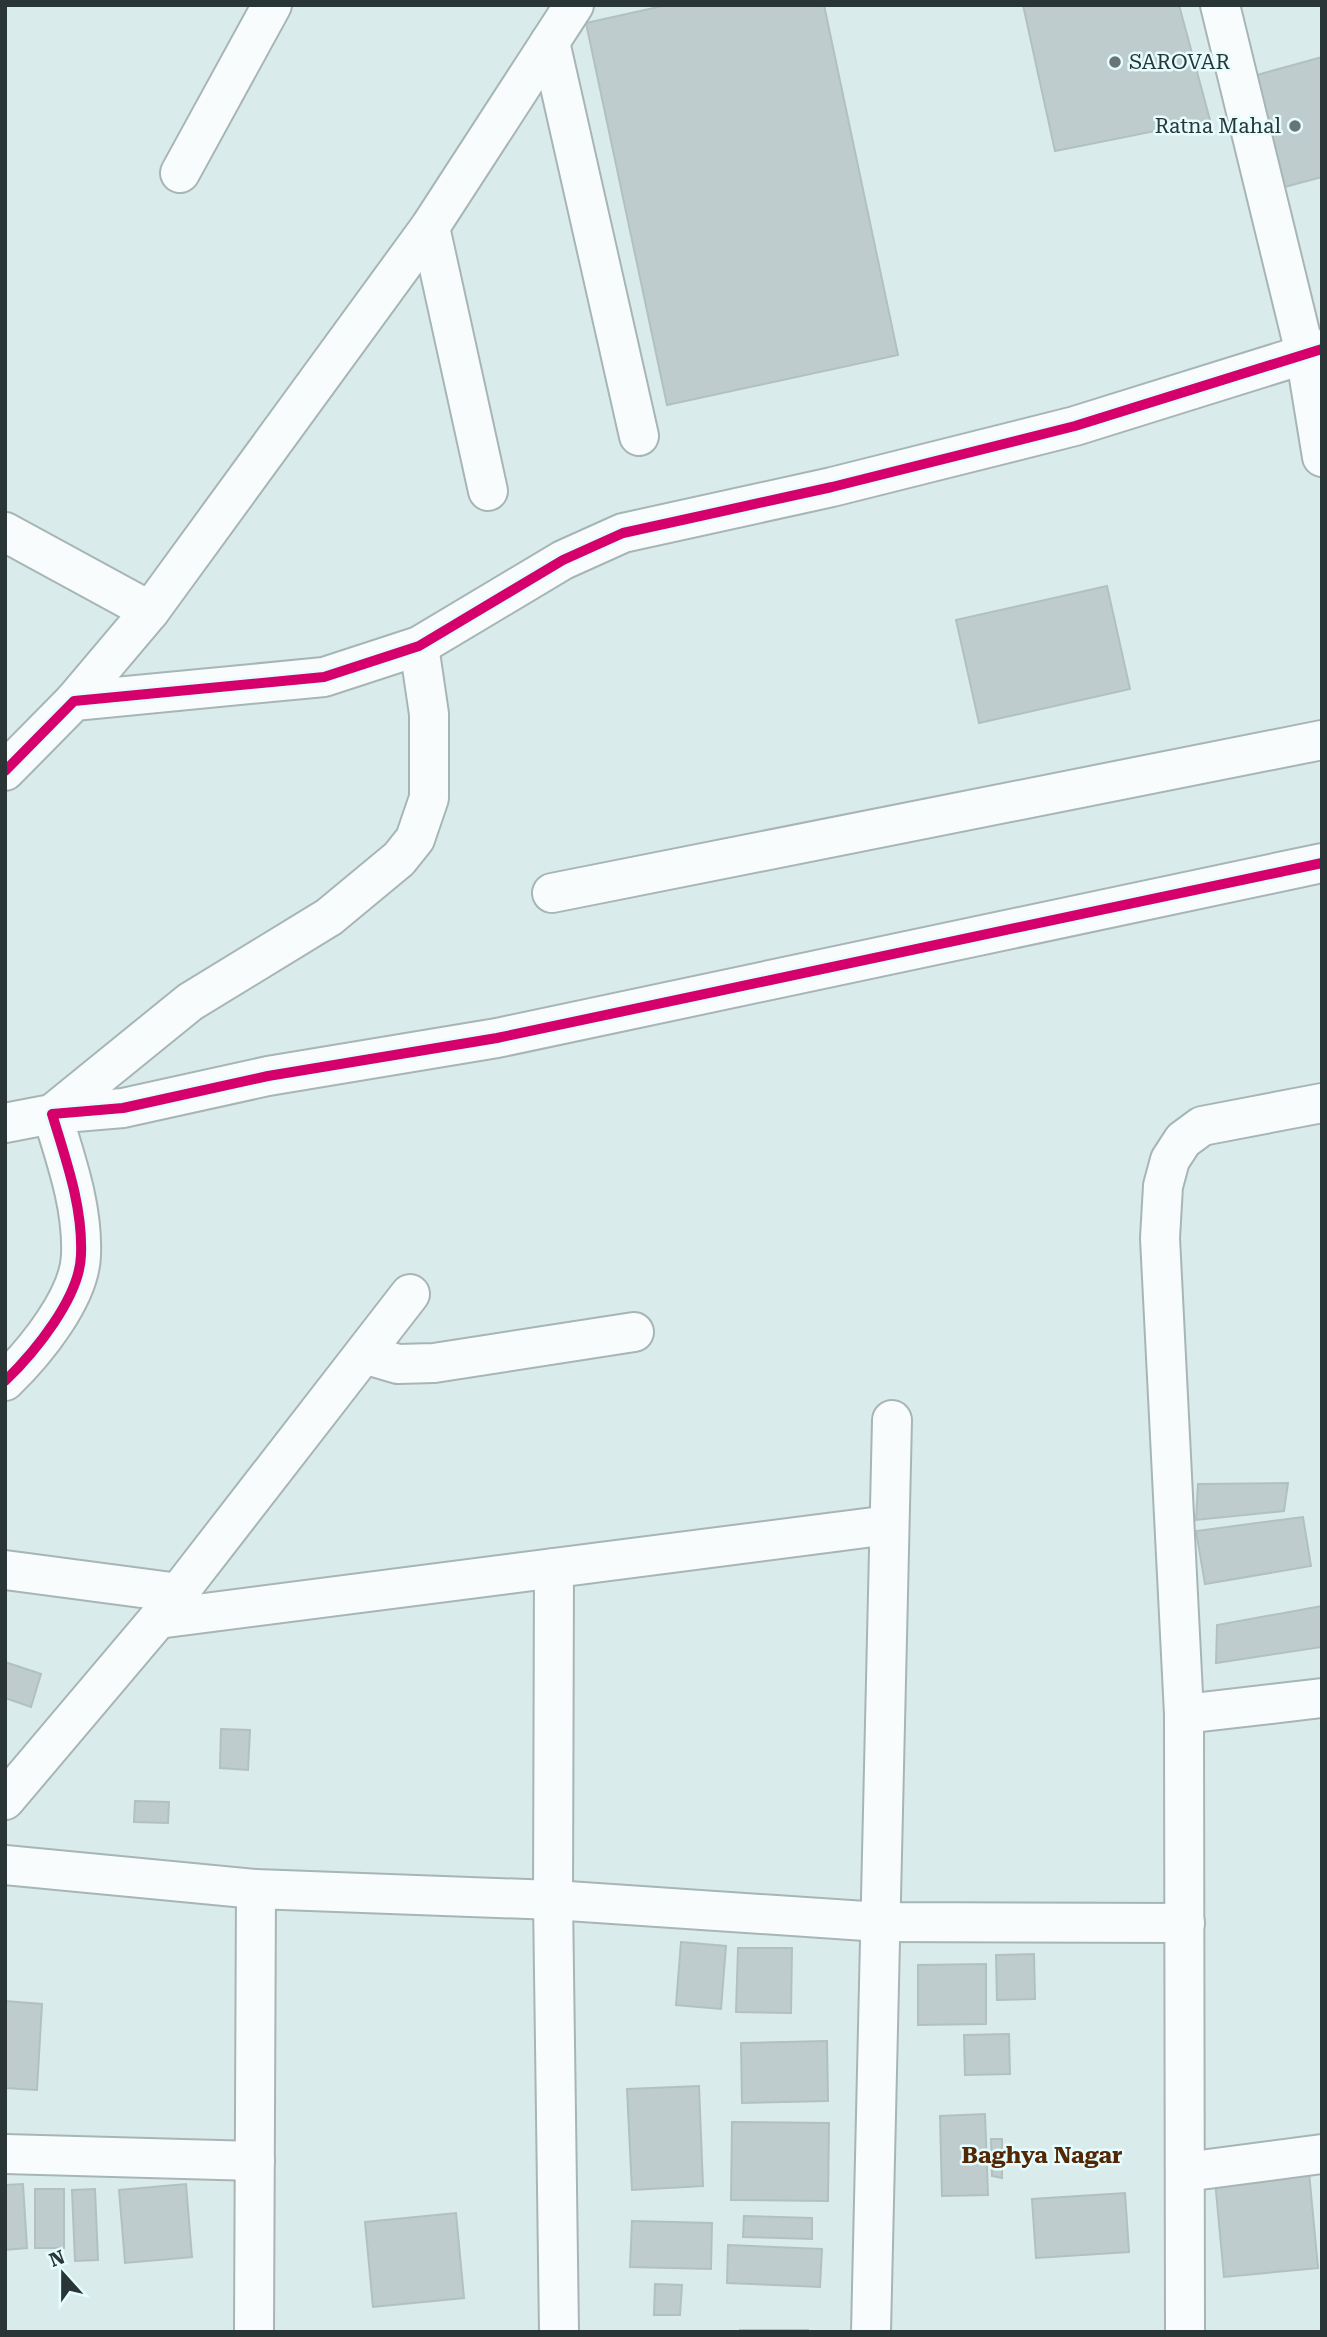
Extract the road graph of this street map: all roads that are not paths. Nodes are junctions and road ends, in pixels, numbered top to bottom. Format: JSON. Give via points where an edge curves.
{"nodes":[{"id":1,"x":272,"y":5,"type":"edge"},
{"id":2,"x":574,"y":5,"type":"edge"},
{"id":3,"x":1220,"y":5,"type":"edge"},
{"id":4,"x":550,"y":42,"type":"junction"},
{"id":5,"x":180,"y":173,"type":"dead end"},
{"id":6,"x":430,"y":227,"type":"junction"},
{"id":7,"x":1313,"y":351,"type":"edge"},
{"id":8,"x":639,"y":436,"type":"dead end"},
{"id":9,"x":1322,"y":457,"type":"edge"},
{"id":10,"x":488,"y":491,"type":"dead end"},
{"id":11,"x":5,"y":532,"type":"edge"},
{"id":12,"x":150,"y":611,"type":"junction"},
{"id":13,"x":419,"y":646,"type":"junction"},
{"id":14,"x":74,"y":701,"type":"junction"},
{"id":15,"x":1322,"y":740,"type":"edge"},
{"id":16,"x":5,"y":771,"type":"edge"},
{"id":17,"x":1322,"y":863,"type":"edge"},
{"id":18,"x":552,"y":893,"type":"dead end"},
{"id":19,"x":1322,"y":1103,"type":"edge"},
{"id":20,"x":52,"y":1114,"type":"junction"},
{"id":21,"x":5,"y":1123,"type":"edge"},
{"id":22,"x":410,"y":1294,"type":"dead end"},
{"id":23,"x":634,"y":1332,"type":"dead end"},
{"id":24,"x":364,"y":1354,"type":"junction"},
{"id":25,"x":5,"y":1381,"type":"edge"},
{"id":26,"x":892,"y":1420,"type":"dead end"},
{"id":27,"x":889,"y":1525,"type":"junction"},
{"id":28,"x":554,"y":1568,"type":"junction"},
{"id":29,"x":5,"y":1570,"type":"edge"},
{"id":30,"x":168,"y":1606,"type":"junction"},
{"id":31,"x":1322,"y":1698,"type":"edge"},
{"id":32,"x":1184,"y":1714,"type":"junction"},
{"id":33,"x":5,"y":1800,"type":"edge"},
{"id":34,"x":5,"y":1865,"type":"edge"},
{"id":35,"x":256,"y":1889,"type":"junction"},
{"id":36,"x":553,"y":1900,"type":"junction"},
{"id":37,"x":880,"y":1922,"type":"junction"},
{"id":38,"x":1185,"y":1923,"type":"junction"},
{"id":39,"x":5,"y":2154,"type":"edge"},
{"id":40,"x":1322,"y":2154,"type":"edge"},
{"id":41,"x":255,"y":2161,"type":"junction"},
{"id":42,"x":1185,"y":2172,"type":"junction"},
{"id":43,"x":254,"y":2332,"type":"edge"},
{"id":44,"x":559,"y":2332,"type":"edge"},
{"id":45,"x":871,"y":2332,"type":"edge"},
{"id":46,"x":1185,"y":2332,"type":"edge"}],
"edges":[{"from":1,"to":5,"type":"street"},
{"from":2,"to":4,"type":"street"},
{"from":3,"to":7,"type":"street"},
{"from":4,"to":6,"type":"street"},
{"from":4,"to":8,"type":"street"},
{"from":6,"to":10,"type":"street"},
{"from":6,"to":12,"type":"street"},
{"from":7,"to":9,"type":"street"},
{"from":7,"to":13,"type":"street","via":[[1075,426],[832,488],[623,533],[562,560]]},
{"from":11,"to":12,"type":"street"},
{"from":12,"to":14,"type":"street"},
{"from":13,"to":14,"type":"street","via":[[324,677]]},
{"from":13,"to":20,"type":"street","via":[[429,714],[429,798],[415,839],[399,859],[329,917],[190,1002]]},
{"from":14,"to":16,"type":"street"},
{"from":15,"to":18,"type":"street"},
{"from":17,"to":20,"type":"street","via":[[498,1038],[268,1076],[123,1108]]},
{"from":19,"to":32,"type":"street","via":[[1202,1126],[1183,1140],[1170,1160],[1163,1186],[1160,1238]]},
{"from":20,"to":21,"type":"street"},
{"from":20,"to":25,"type":"street","via":[[75,1190],[81,1256],[72,1294]]},
{"from":22,"to":24,"type":"street"},
{"from":23,"to":24,"type":"street","via":[[434,1363],[398,1364]]},
{"from":24,"to":30,"type":"street"},
{"from":26,"to":27,"type":"street"},
{"from":27,"to":28,"type":"street"},
{"from":27,"to":37,"type":"street"},
{"from":28,"to":30,"type":"street"},
{"from":28,"to":36,"type":"street"},
{"from":29,"to":30,"type":"street"},
{"from":30,"to":33,"type":"street"},
{"from":31,"to":32,"type":"street"},
{"from":32,"to":38,"type":"street"},
{"from":34,"to":35,"type":"street"},
{"from":35,"to":36,"type":"street"},
{"from":35,"to":41,"type":"street"},
{"from":36,"to":37,"type":"street"},
{"from":36,"to":44,"type":"street"},
{"from":37,"to":38,"type":"street"},
{"from":37,"to":45,"type":"street"},
{"from":38,"to":42,"type":"street"},
{"from":39,"to":41,"type":"street"},
{"from":40,"to":42,"type":"street"},
{"from":41,"to":43,"type":"street"},
{"from":42,"to":46,"type":"street"}]}
